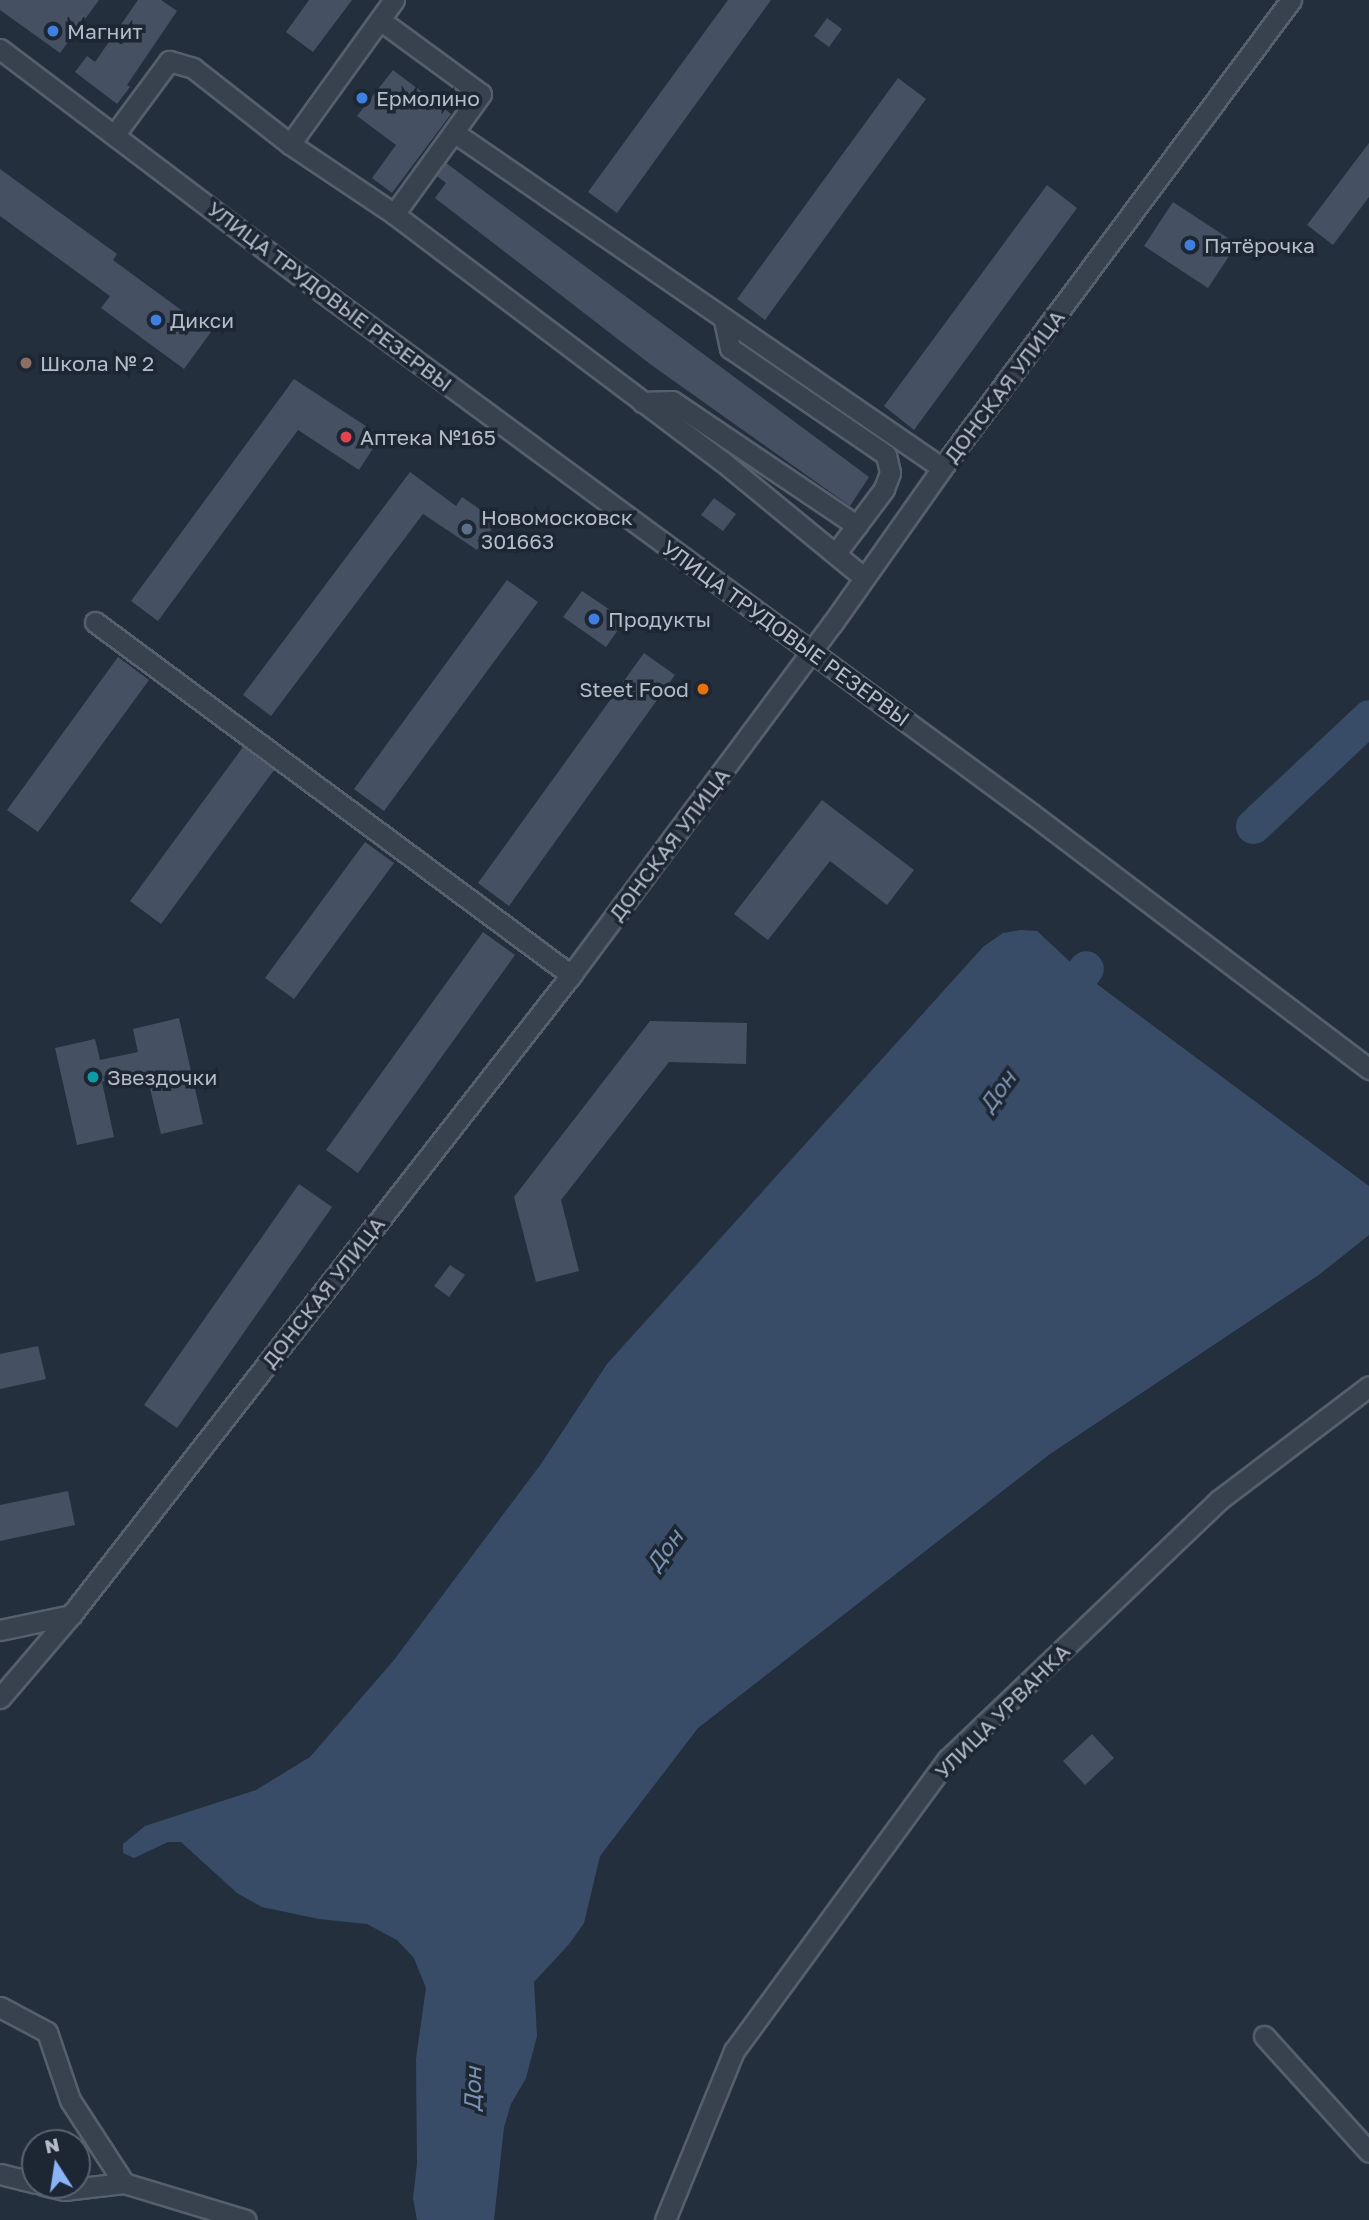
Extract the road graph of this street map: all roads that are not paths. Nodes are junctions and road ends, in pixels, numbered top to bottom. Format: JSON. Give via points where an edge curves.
{"nodes":[{"id":1,"x":394,"y":0,"type":"edge"},
{"id":2,"x":1292,"y":0,"type":"edge"},
{"id":3,"x":380,"y":20,"type":"junction"},
{"id":4,"x":0,"y":49,"type":"edge"},
{"id":5,"x":454,"y":133,"type":"junction"},
{"id":6,"x":115,"y":134,"type":"junction"},
{"id":7,"x":290,"y":144,"type":"junction"},
{"id":8,"x":394,"y":214,"type":"junction"},
{"id":9,"x":724,"y":320,"type":"junction"},
{"id":10,"x":642,"y":402,"type":"junction"},
{"id":11,"x":942,"y":468,"type":"junction"},
{"id":12,"x":857,"y":526,"type":"junction"},
{"id":13,"x":836,"y":553,"type":"junction"},
{"id":14,"x":863,"y":577,"type":"junction"},
{"id":15,"x":95,"y":622,"type":"dead end"},
{"id":16,"x":812,"y":652,"type":"junction"},
{"id":17,"x":571,"y":975,"type":"junction"},
{"id":18,"x":1369,"y":1069,"type":"edge"},
{"id":19,"x":1369,"y":1387,"type":"edge"},
{"id":20,"x":71,"y":1615,"type":"junction"},
{"id":21,"x":0,"y":1630,"type":"edge"},
{"id":22,"x":0,"y":1699,"type":"edge"},
{"id":23,"x":0,"y":2007,"type":"edge"},
{"id":24,"x":1264,"y":2036,"type":"dead end"},
{"id":25,"x":1369,"y":2152,"type":"edge"},
{"id":26,"x":0,"y":2174,"type":"edge"},
{"id":27,"x":21,"y":2179,"type":"edge"},
{"id":28,"x":124,"y":2183,"type":"junction"},
{"id":29,"x":91,"y":2187,"type":"edge"},
{"id":30,"x":246,"y":2220,"type":"edge"},
{"id":31,"x":665,"y":2220,"type":"edge"}],
"edges":[{"from":1,"to":3,"type":"street"},
{"from":2,"to":11,"type":"street","name":"ДОНСКАЯ УЛИЦА"},
{"from":3,"to":5,"type":"street","via":[[481,94]]},
{"from":3,"to":7,"type":"street"},
{"from":4,"to":6,"type":"street","name":"УЛИЦА ТРУДОВЫЕ РЕЗЕРВЫ"},
{"from":5,"to":8,"type":"street"},
{"from":5,"to":9,"type":"street"},
{"from":6,"to":7,"type":"street","via":[[169,61],[192,68]]},
{"from":6,"to":16,"type":"street","name":"УЛИЦА ТРУДОВЫЕ РЕЗЕРВЫ"},
{"from":7,"to":8,"type":"street"},
{"from":8,"to":10,"type":"street"},
{"from":9,"to":11,"type":"street"},
{"from":9,"to":12,"type":"street","via":[[730,348],[886,455],[890,473],[884,489]]},
{"from":10,"to":12,"type":"street","via":[[672,401]]},
{"from":10,"to":13,"type":"street"},
{"from":11,"to":14,"type":"street","name":"ДОНСКАЯ УЛИЦА"},
{"from":12,"to":13,"type":"street"},
{"from":13,"to":14,"type":"street"},
{"from":14,"to":16,"type":"street","name":"ДОНСКАЯ УЛИЦА"},
{"from":15,"to":17,"type":"street"},
{"from":16,"to":17,"type":"street","name":"ДОНСКАЯ УЛИЦА"},
{"from":16,"to":18,"type":"street","name":"УЛИЦА ТРУДОВЫЕ РЕЗЕРВЫ"},
{"from":17,"to":20,"type":"street","name":"ДОНСКАЯ УЛИЦА"},
{"from":19,"to":31,"type":"street","name":"УЛИЦА УРВАНКА","via":[[1219,1500],[948,1759],[734,2051]]},
{"from":20,"to":21,"type":"street"},
{"from":20,"to":22,"type":"street","name":"ДОНСКАЯ УЛИЦА"},
{"from":23,"to":28,"type":"street","via":[[47,2032],[70,2100]]},
{"from":24,"to":25,"type":"street"},
{"from":26,"to":27,"type":"street"},
{"from":28,"to":29,"type":"street"},
{"from":28,"to":30,"type":"street"}]}
